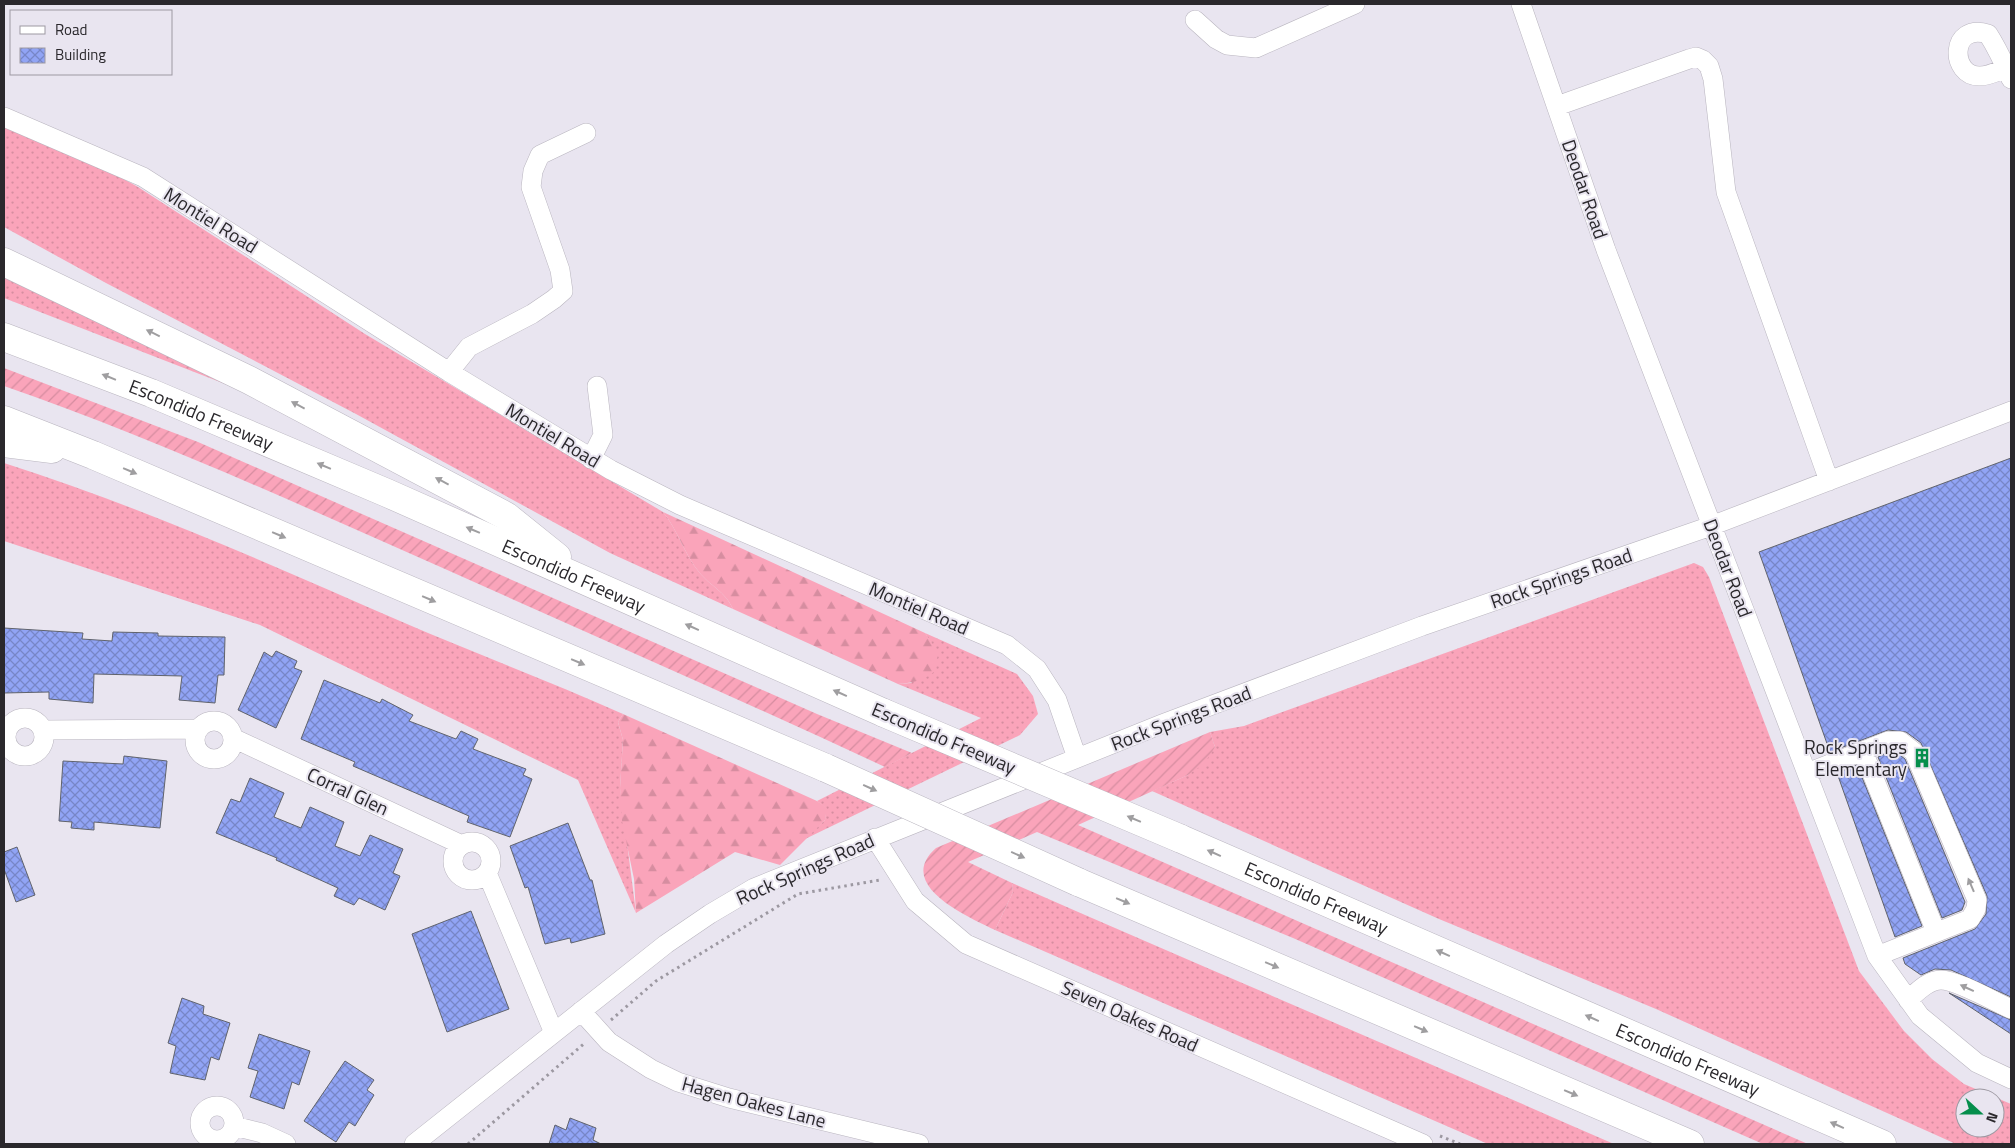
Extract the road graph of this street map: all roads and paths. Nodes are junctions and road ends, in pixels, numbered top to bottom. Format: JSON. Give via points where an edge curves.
{"nodes":[{"id":1,"x":1355,"y":4,"type":"edge"},
{"id":2,"x":1521,"y":4,"type":"edge"},
{"id":3,"x":1326,"y":10,"type":"edge"},
{"id":4,"x":1195,"y":20,"type":"dead end"},
{"id":5,"x":1556,"y":106,"type":"junction"},
{"id":6,"x":4,"y":116,"type":"edge"},
{"id":7,"x":586,"y":133,"type":"dead end"},
{"id":8,"x":4,"y":256,"type":"edge"},
{"id":9,"x":4,"y":262,"type":"edge"},
{"id":10,"x":47,"y":282,"type":"junction"},
{"id":11,"x":4,"y":337,"type":"edge"},
{"id":12,"x":449,"y":372,"type":"junction"},
{"id":13,"x":597,"y":386,"type":"dead end"},
{"id":14,"x":2011,"y":411,"type":"edge"},
{"id":15,"x":4,"y":420,"type":"edge"},
{"id":16,"x":4,"y":443,"type":"edge"},
{"id":17,"x":93,"y":455,"type":"junction"},
{"id":18,"x":591,"y":459,"type":"junction"},
{"id":19,"x":1829,"y":481,"type":"junction"},
{"id":20,"x":1711,"y":526,"type":"junction"},
{"id":21,"x":582,"y":578,"type":"junction"},
{"id":22,"x":199,"y":729,"type":"junction"},
{"id":23,"x":44,"y":730,"type":"dead end"},
{"id":24,"x":233,"y":738,"type":"junction"},
{"id":25,"x":1863,"y":751,"type":"junction"},
{"id":26,"x":1077,"y":758,"type":"junction"},
{"id":27,"x":1807,"y":773,"type":"junction"},
{"id":28,"x":875,"y":838,"type":"junction"},
{"id":29,"x":462,"y":846,"type":"junction"},
{"id":30,"x":487,"y":873,"type":"junction"},
{"id":31,"x":899,"y":876,"type":"junction"},
{"id":32,"x":1936,"y":932,"type":"junction"},
{"id":33,"x":1877,"y":956,"type":"junction"},
{"id":34,"x":1908,"y":1000,"type":"junction"},
{"id":35,"x":2011,"y":1009,"type":"edge"},
{"id":36,"x":581,"y":1011,"type":"junction"},
{"id":37,"x":604,"y":1026,"type":"dead end"},
{"id":38,"x":554,"y":1033,"type":"junction"},
{"id":39,"x":588,"y":1040,"type":"dead end"},
{"id":40,"x":2011,"y":1079,"type":"edge"},
{"id":41,"x":234,"y":1126,"type":"dead end"},
{"id":42,"x":1428,"y":1138,"type":"edge"},
{"id":43,"x":286,"y":1144,"type":"edge"},
{"id":44,"x":414,"y":1144,"type":"edge"},
{"id":45,"x":468,"y":1144,"type":"edge"},
{"id":46,"x":919,"y":1144,"type":"edge"},
{"id":47,"x":1460,"y":1144,"type":"edge"},
{"id":48,"x":1690,"y":1144,"type":"edge"},
{"id":49,"x":1882,"y":1144,"type":"edge"}],
"edges":[{"from":1,"to":3,"type":"street"},
{"from":2,"to":5,"type":"street","name":"Deodar Road"},
{"from":3,"to":4,"type":"street","via":[[1256,48],[1227,45]]},
{"from":5,"to":19,"type":"street","via":[[1696,57],[1709,66],[1718,108],[1726,192]]},
{"from":5,"to":20,"type":"street","name":"Deodar Road","via":[[1606,250]]},
{"from":6,"to":12,"type":"street","name":"Montiel Road","via":[[143,177]]},
{"from":7,"to":12,"type":"street","via":[[540,155],[533,171],[531,187],[560,270],[562,291],[532,314],[469,347]]},
{"from":8,"to":10,"type":"highway"},
{"from":9,"to":10,"type":"highway"},
{"from":21,"to":10,"type":"highway","one_way":true,"via":[[506,516],[249,380]]},
{"from":21,"to":11,"type":"highway","name":"Escondido Freeway","one_way":true,"via":[[151,393]]},
{"from":12,"to":18,"type":"street","name":"Montiel Road"},
{"from":13,"to":18,"type":"street","via":[[603,435]]},
{"from":14,"to":19,"type":"street","name":"Rock Springs Road"},
{"from":15,"to":17,"type":"highway"},
{"from":16,"to":17,"type":"highway"},
{"from":17,"to":48,"type":"highway","one_way":true,"bridge":true,"via":[[826,768],[1078,882]]},
{"from":18,"to":26,"type":"street","name":"Montiel Road","via":[[680,505],[1007,645],[1037,669],[1057,700]]},
{"from":19,"to":20,"type":"street","name":"Rock Springs Road"},
{"from":20,"to":26,"type":"street","name":"Rock Springs Road","via":[[1422,626]]},
{"from":20,"to":27,"type":"street","name":"Deodar Road"},
{"from":49,"to":21,"type":"highway","name":"Escondido Freeway","one_way":true,"bridge":true,"via":[[884,713]]},
{"from":22,"to":23,"type":"street","name":"Corral Glen"},
{"from":22,"to":24,"type":"street","name":"Corral Glen","via":[[210,721],[216,721],[228,726]]},
{"from":22,"to":24,"type":"street","via":[[196,746],[209,758],[226,754]]},
{"from":24,"to":29,"type":"street","name":"Corral Glen"},
{"from":25,"to":27,"type":"street"},
{"from":25,"to":32,"type":"street"},
{"from":32,"to":25,"type":"street","one_way":true,"via":[[1970,919],[1977,900],[1914,752],[1900,741],[1888,741]]},
{"from":26,"to":28,"type":"street","name":"Rock Springs Road"},
{"from":27,"to":33,"type":"street","name":"Deodar Road"},
{"from":28,"to":31,"type":"street","name":"Seven Oakes Road"},
{"from":28,"to":36,"type":"street","name":"Rock Springs Road","via":[[754,888],[725,905],[666,944]]},
{"from":29,"to":30,"type":"street","name":"Corral Glen","via":[[479,844],[488,851],[491,862]]},
{"from":29,"to":30,"type":"street","via":[[453,860],[456,872],[472,880]]},
{"from":30,"to":38,"type":"street","name":"Corral Glen"},
{"from":31,"to":37,"type":"path","via":[[798,894],[656,981]]},
{"from":31,"to":42,"type":"street","name":"Seven Oakes Road","via":[[915,902],[966,944]]},
{"from":32,"to":33,"type":"street"},
{"from":33,"to":34,"type":"street","name":"Deodar Road"},
{"from":35,"to":34,"type":"street","one_way":true,"via":[[1953,982],[1940,980],[1926,984]]},
{"from":34,"to":40,"type":"street","name":"Deodar Road","via":[[1920,1016],[1977,1063]]},
{"from":36,"to":38,"type":"street","name":"Rock Springs Road"},
{"from":36,"to":46,"type":"street","name":"Hagen Oakes Lane","via":[[609,1042],[678,1082],[729,1098]]},
{"from":38,"to":44,"type":"street","name":"Rock Springs Road"},
{"from":39,"to":45,"type":"path"},
{"from":41,"to":43,"type":"street","via":[[262,1133]]},
{"from":42,"to":47,"type":"path"}]}
